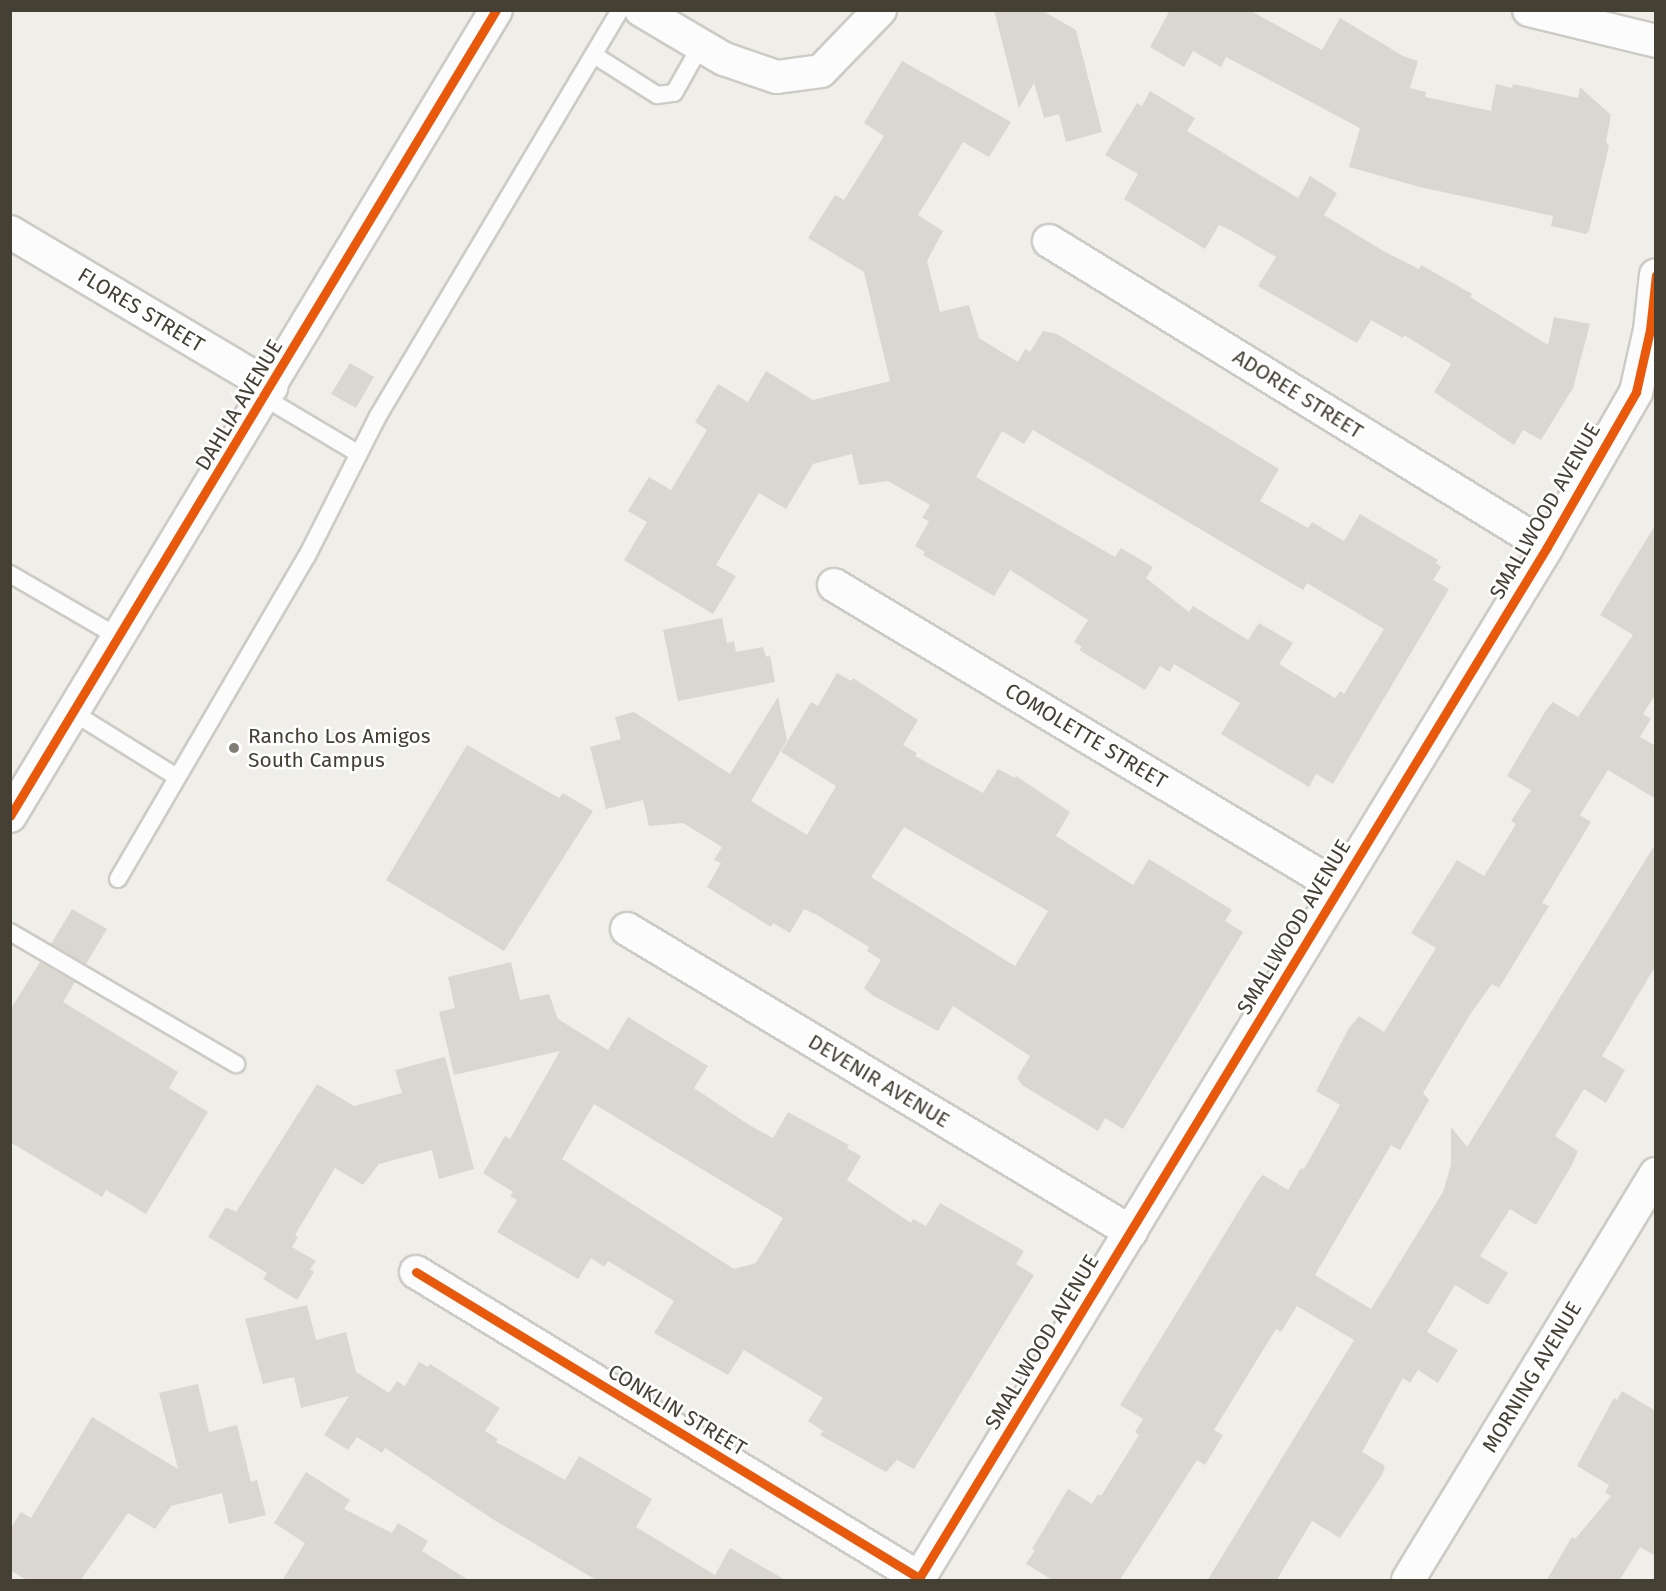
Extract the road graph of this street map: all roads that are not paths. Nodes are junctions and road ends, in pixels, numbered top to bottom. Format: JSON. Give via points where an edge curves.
{"nodes":[{"id":1,"x":496,"y":10,"type":"edge"},
{"id":2,"x":620,"y":10,"type":"edge"},
{"id":3,"x":641,"y":10,"type":"edge"},
{"id":4,"x":880,"y":10,"type":"edge"},
{"id":5,"x":1529,"y":10,"type":"edge"},
{"id":6,"x":1656,"y":41,"type":"edge"},
{"id":7,"x":701,"y":45,"type":"junction"},
{"id":8,"x":594,"y":55,"type":"junction"},
{"id":9,"x":10,"y":232,"type":"edge"},
{"id":10,"x":1049,"y":241,"type":"dead end"},
{"id":11,"x":1656,"y":274,"type":"edge"},
{"id":12,"x":268,"y":392,"type":"junction"},
{"id":13,"x":359,"y":454,"type":"junction"},
{"id":14,"x":1547,"y":547,"type":"junction"},
{"id":15,"x":10,"y":574,"type":"edge"},
{"id":16,"x":834,"y":585,"type":"dead end"},
{"id":17,"x":120,"y":638,"type":"junction"},
{"id":18,"x":74,"y":713,"type":"junction"},
{"id":19,"x":177,"y":777,"type":"junction"},
{"id":20,"x":10,"y":816,"type":"edge"},
{"id":21,"x":118,"y":879,"type":"dead end"},
{"id":22,"x":1338,"y":887,"type":"junction"},
{"id":23,"x":627,"y":929,"type":"dead end"},
{"id":24,"x":10,"y":932,"type":"edge"},
{"id":25,"x":236,"y":1064,"type":"dead end"},
{"id":26,"x":1656,"y":1174,"type":"edge"},
{"id":27,"x":1131,"y":1232,"type":"junction"},
{"id":28,"x":416,"y":1272,"type":"dead end"},
{"id":29,"x":919,"y":1579,"type":"edge"},
{"id":30,"x":1408,"y":1581,"type":"edge"}],
"edges":[{"from":1,"to":12,"type":"street","name":"DAHLIA AVENUE"},
{"from":2,"to":8,"type":"lane"},
{"from":3,"to":7,"type":"street"},
{"from":4,"to":7,"type":"street","via":[[821,71],[777,77],[724,59]]},
{"from":5,"to":6,"type":"street"},
{"from":7,"to":8,"type":"lane","via":[[674,93],[657,95]]},
{"from":8,"to":13,"type":"lane"},
{"from":9,"to":12,"type":"street","name":"FLORES STREET"},
{"from":10,"to":14,"type":"street","name":"ADOREE STREET"},
{"from":11,"to":14,"type":"street","name":"SMALLWOOD AVENUE","via":[[1650,330],[1636,392]]},
{"from":12,"to":13,"type":"lane"},
{"from":12,"to":17,"type":"street","name":"DAHLIA AVENUE"},
{"from":13,"to":19,"type":"lane","via":[[215,718]]},
{"from":14,"to":22,"type":"street","name":"SMALLWOOD AVENUE"},
{"from":15,"to":17,"type":"lane"},
{"from":16,"to":22,"type":"street","name":"COMOLETTE STREET"},
{"from":17,"to":18,"type":"street","name":"DAHLIA AVENUE"},
{"from":18,"to":19,"type":"lane"},
{"from":18,"to":20,"type":"street","name":"DAHLIA AVENUE"},
{"from":19,"to":21,"type":"lane"},
{"from":22,"to":27,"type":"street","name":"SMALLWOOD AVENUE"},
{"from":23,"to":27,"type":"street","name":"DEVENIR AVENUE"},
{"from":24,"to":25,"type":"lane"},
{"from":26,"to":30,"type":"street","name":"MORNING AVENUE"},
{"from":27,"to":29,"type":"street","name":"SMALLWOOD AVENUE"},
{"from":28,"to":29,"type":"street","name":"CONKLIN STREET"}]}
